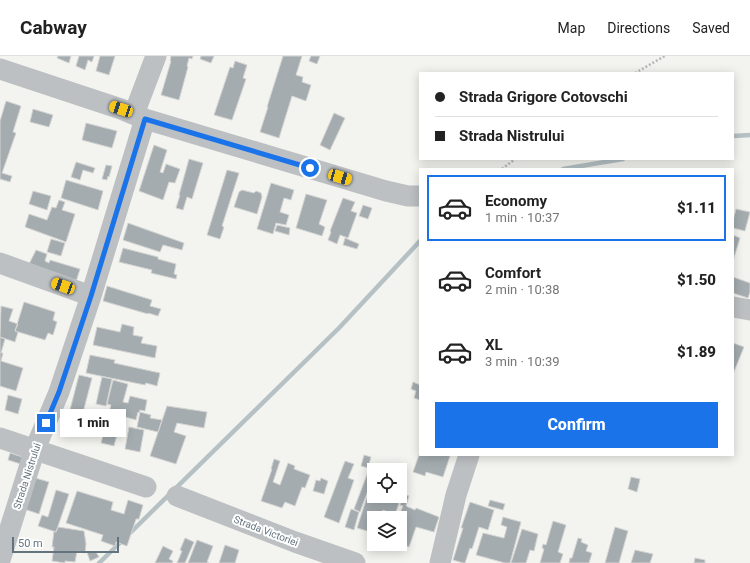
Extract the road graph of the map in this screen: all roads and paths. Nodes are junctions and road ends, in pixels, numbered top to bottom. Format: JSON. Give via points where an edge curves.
{"nodes":[{"id":1,"x":156,"y":56,"type":"edge"},
{"id":2,"x":665,"y":56,"type":"edge"},
{"id":3,"x":0,"y":69,"type":"edge"},
{"id":4,"x":637,"y":72,"type":"edge"},
{"id":5,"x":140,"y":117,"type":"junction"},
{"id":6,"x":515,"y":160,"type":"edge"},
{"id":7,"x":503,"y":168,"type":"edge"},
{"id":8,"x":419,"y":196,"type":"edge"},
{"id":9,"x":0,"y":263,"type":"edge"},
{"id":10,"x":91,"y":296,"type":"junction"},
{"id":11,"x":734,"y":307,"type":"edge"},
{"id":12,"x":750,"y":310,"type":"edge"},
{"id":13,"x":0,"y":438,"type":"edge"},
{"id":14,"x":35,"y":449,"type":"junction"},
{"id":15,"x":469,"y":456,"type":"edge"},
{"id":16,"x":146,"y":487,"type":"dead end"},
{"id":17,"x":177,"y":496,"type":"dead end"},
{"id":18,"x":1,"y":556,"type":"edge"},
{"id":19,"x":355,"y":563,"type":"edge"},
{"id":20,"x":440,"y":563,"type":"edge"}],
"edges":[{"from":1,"to":5,"type":"street","name":"Strada Nistrului"},
{"from":2,"to":4,"type":"path"},
{"from":3,"to":5,"type":"street"},
{"from":5,"to":8,"type":"street","via":[[386,191]]},
{"from":5,"to":10,"type":"street","name":"Strada Nistrului"},
{"from":6,"to":7,"type":"path"},
{"from":9,"to":10,"type":"street"},
{"from":10,"to":14,"type":"street","name":"Strada Nistrului","via":[[59,392]]},
{"from":11,"to":12,"type":"street"},
{"from":13,"to":14,"type":"street"},
{"from":14,"to":16,"type":"street"},
{"from":14,"to":18,"type":"street","name":"Strada Nistrului"},
{"from":15,"to":20,"type":"street","via":[[456,495]]},
{"from":17,"to":19,"type":"street","name":"Strada Victoriei"}]}
